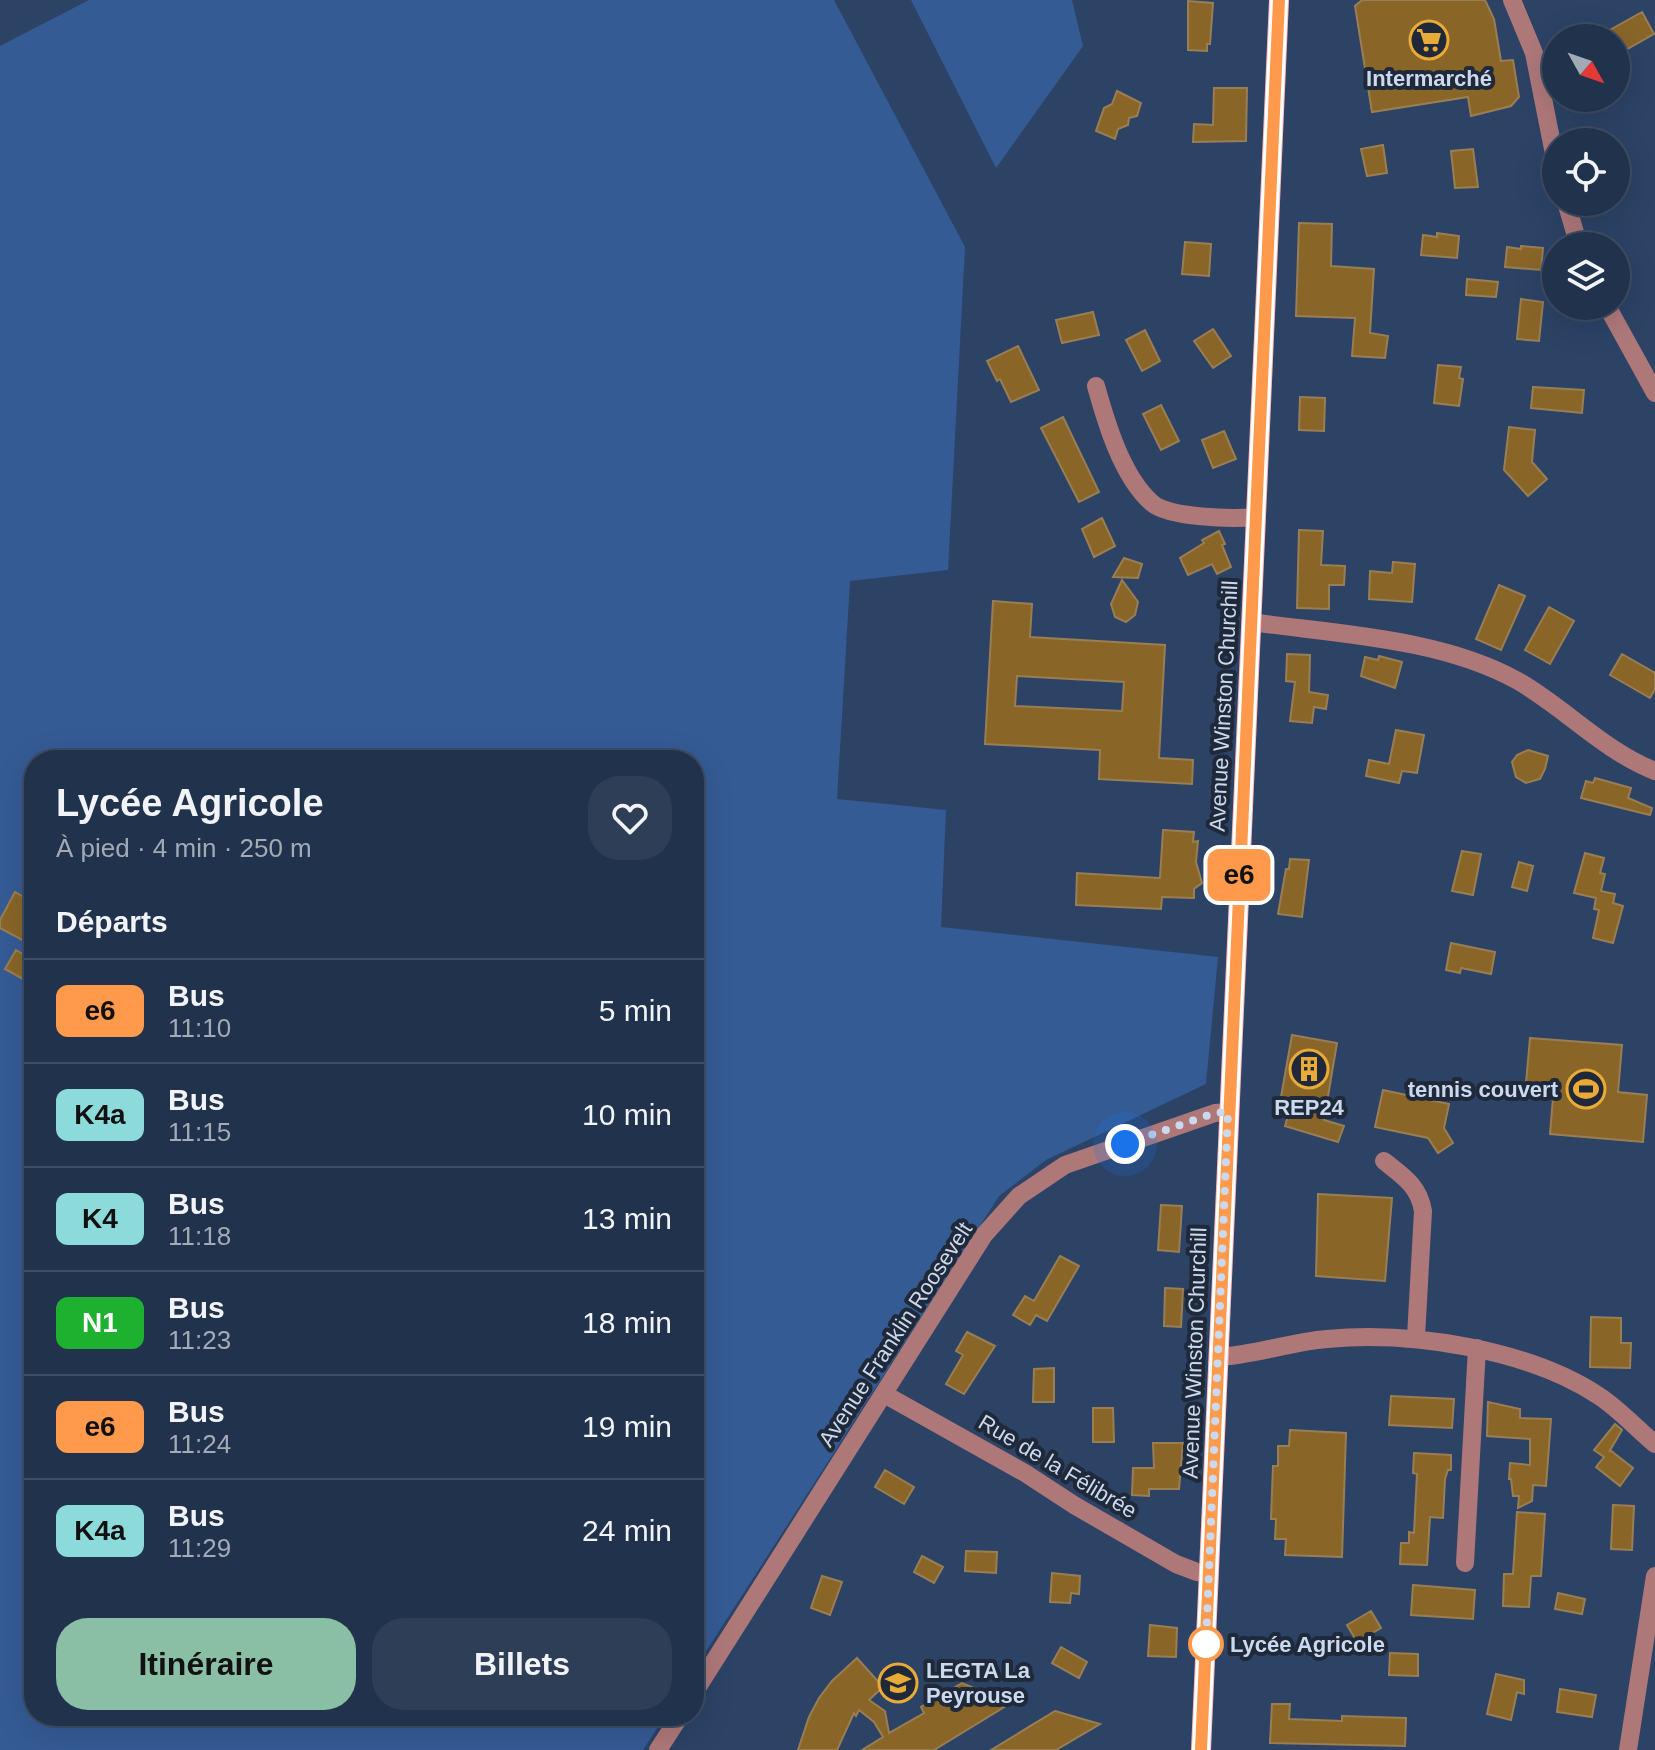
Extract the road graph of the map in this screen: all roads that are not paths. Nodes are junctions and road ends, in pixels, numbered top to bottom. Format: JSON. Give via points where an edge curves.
{"nodes":[{"id":1,"x":1279,"y":0,"type":"edge"},
{"id":2,"x":1512,"y":0,"type":"edge"},
{"id":3,"x":1549,"y":128,"type":"edge"},
{"id":4,"x":1615,"y":320,"type":"edge"},
{"id":5,"x":1096,"y":386,"type":"dead end"},
{"id":6,"x":1655,"y":393,"type":"edge"},
{"id":7,"x":1256,"y":517,"type":"junction"},
{"id":8,"x":1251,"y":622,"type":"junction"},
{"id":9,"x":1655,"y":771,"type":"edge"},
{"id":10,"x":1228,"y":1112,"type":"junction"},
{"id":11,"x":1384,"y":1161,"type":"dead end"},
{"id":12,"x":1416,"y":1337,"type":"junction"},
{"id":13,"x":1477,"y":1348,"type":"junction"},
{"id":14,"x":1218,"y":1357,"type":"junction"},
{"id":15,"x":884,"y":1394,"type":"junction"},
{"id":16,"x":1655,"y":1444,"type":"edge"},
{"id":17,"x":1465,"y":1563,"type":"dead end"},
{"id":18,"x":1209,"y":1573,"type":"junction"},
{"id":19,"x":1655,"y":1576,"type":"edge"},
{"id":20,"x":704,"y":1677,"type":"edge"},
{"id":21,"x":674,"y":1726,"type":"edge"},
{"id":22,"x":658,"y":1750,"type":"edge"},
{"id":23,"x":1201,"y":1750,"type":"edge"},
{"id":24,"x":1628,"y":1750,"type":"edge"}],
"edges":[{"from":1,"to":7,"type":"main road","name":"Avenue Winston Churchill"},
{"from":2,"to":3,"type":"street","via":[[1534,53]]},
{"from":4,"to":6,"type":"street"},
{"from":5,"to":7,"type":"street","via":[[1108,428],[1135,483],[1153,505],[1183,513]]},
{"from":7,"to":8,"type":"main road","name":"Avenue Winston Churchill"},
{"from":8,"to":9,"type":"street","via":[[1418,646],[1462,658],[1516,680],[1624,756]]},
{"from":8,"to":10,"type":"main road","name":"Avenue Winston Churchill"},
{"from":10,"to":14,"type":"main road","name":"Avenue Winston Churchill"},
{"from":10,"to":15,"type":"street","name":"Avenue Franklin Roosevelt","via":[[1065,1165],[1019,1196],[984,1235]]},
{"from":11,"to":12,"type":"street","via":[[1421,1197]]},
{"from":12,"to":13,"type":"street"},
{"from":12,"to":14,"type":"street","via":[[1327,1339]]},
{"from":13,"to":16,"type":"street","via":[[1569,1378],[1602,1398]]},
{"from":13,"to":17,"type":"street"},
{"from":14,"to":18,"type":"main road","name":"Avenue Winston Churchill"},
{"from":15,"to":18,"type":"street","name":"Rue de la Félibrée","via":[[1176,1564]]},
{"from":15,"to":20,"type":"street","name":"Avenue Franklin Roosevelt"},
{"from":18,"to":23,"type":"main road","name":"Avenue Winston Churchill"},
{"from":19,"to":24,"type":"street"},
{"from":21,"to":22,"type":"street"}]}
